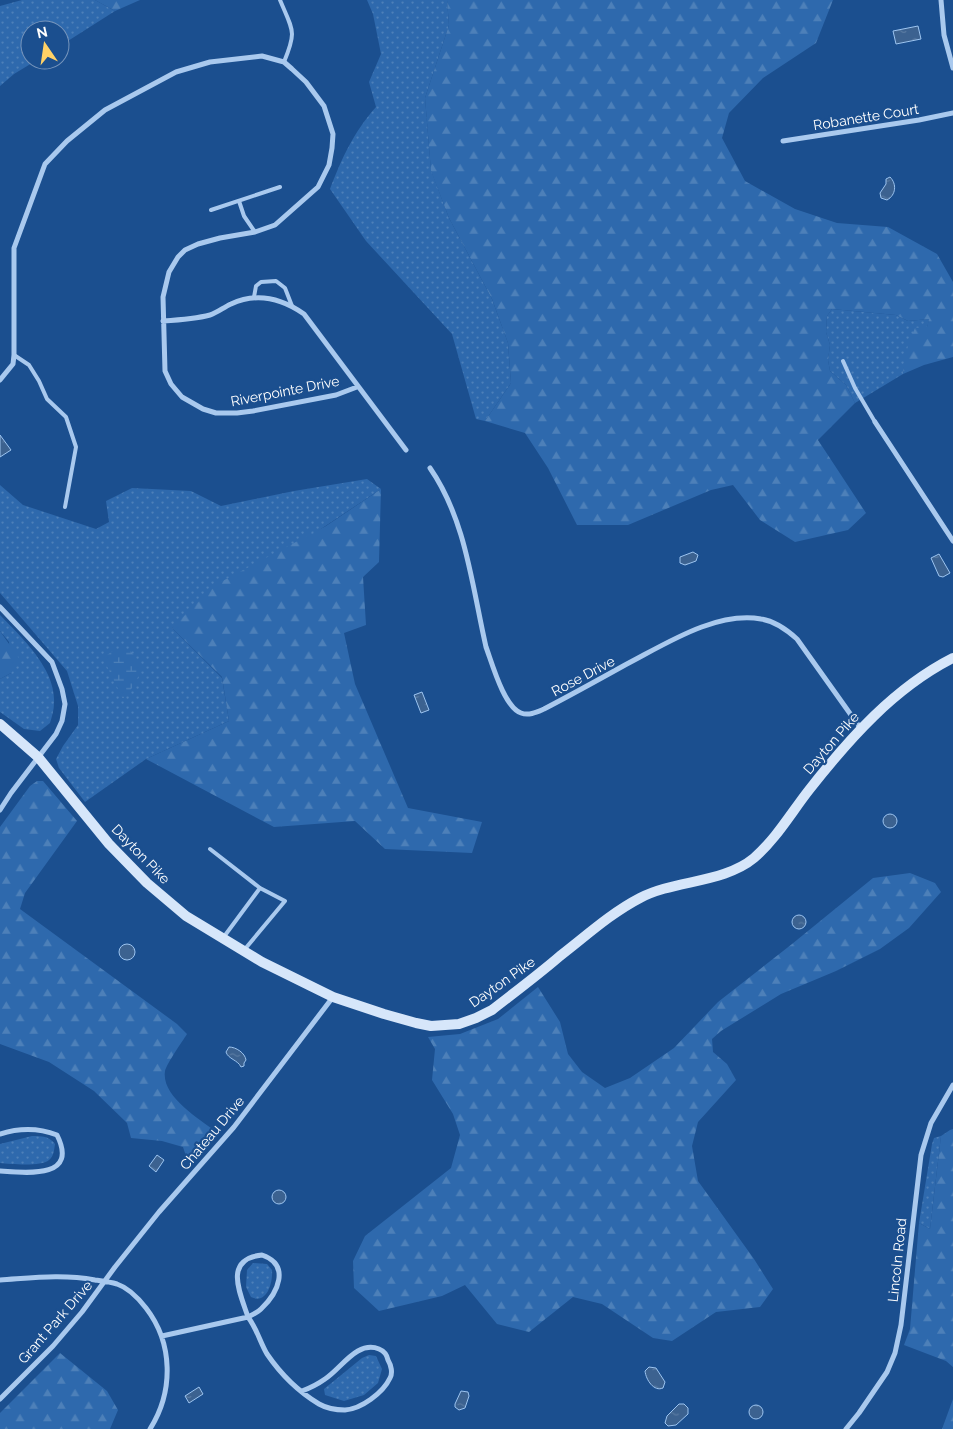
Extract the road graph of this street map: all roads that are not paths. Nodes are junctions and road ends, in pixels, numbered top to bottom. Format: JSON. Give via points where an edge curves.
{"nodes":[{"id":1,"x":280,"y":0,"type":"edge"},
{"id":2,"x":941,"y":0,"type":"edge"},
{"id":3,"x":284,"y":62,"type":"junction"},
{"id":4,"x":953,"y":68,"type":"edge"},
{"id":5,"x":953,"y":113,"type":"edge"},
{"id":6,"x":783,"y":141,"type":"dead end"},
{"id":7,"x":280,"y":186,"type":"dead end"},
{"id":8,"x":239,"y":201,"type":"junction"},
{"id":9,"x":211,"y":210,"type":"dead end"},
{"id":10,"x":255,"y":232,"type":"junction"},
{"id":11,"x":254,"y":297,"type":"junction"},
{"id":12,"x":292,"y":306,"type":"junction"},
{"id":13,"x":163,"y":321,"type":"junction"},
{"id":14,"x":14,"y":355,"type":"junction"},
{"id":15,"x":843,"y":360,"type":"dead end"},
{"id":16,"x":0,"y":380,"type":"edge"},
{"id":17,"x":357,"y":387,"type":"junction"},
{"id":18,"x":875,"y":422,"type":"joint"},
{"id":19,"x":406,"y":450,"type":"dead end"},
{"id":20,"x":430,"y":468,"type":"dead end"},
{"id":21,"x":65,"y":507,"type":"dead end"},
{"id":22,"x":953,"y":541,"type":"edge"},
{"id":23,"x":0,"y":607,"type":"edge"},
{"id":24,"x":953,"y":658,"type":"edge"},
{"id":25,"x":0,"y":724,"type":"edge"},
{"id":26,"x":860,"y":728,"type":"junction"},
{"id":27,"x":38,"y":757,"type":"junction"},
{"id":28,"x":0,"y":810,"type":"edge"},
{"id":29,"x":210,"y":849,"type":"dead end"},
{"id":30,"x":260,"y":888,"type":"junction"},
{"id":31,"x":222,"y":938,"type":"junction"},
{"id":32,"x":244,"y":951,"type":"junction"},
{"id":33,"x":333,"y":997,"type":"junction"},
{"id":34,"x":953,"y":1085,"type":"edge"},
{"id":35,"x":0,"y":1134,"type":"edge"},
{"id":36,"x":0,"y":1171,"type":"edge"},
{"id":37,"x":0,"y":1280,"type":"edge"},
{"id":38,"x":104,"y":1282,"type":"junction"},
{"id":39,"x":248,"y":1317,"type":"junction"},
{"id":40,"x":162,"y":1336,"type":"junction"},
{"id":41,"x":302,"y":1391,"type":"junction"},
{"id":42,"x":0,"y":1399,"type":"edge"},
{"id":43,"x":150,"y":1429,"type":"edge"},
{"id":44,"x":846,"y":1429,"type":"edge"}],
"edges":[{"from":1,"to":3,"type":"lane","via":[[293,31]]},
{"from":2,"to":4,"type":"street","via":[[944,34]]},
{"from":3,"to":10,"type":"street","name":"Riverpointe Drive","via":[[306,82],[324,106],[333,134],[329,166],[318,187],[275,225]]},
{"from":3,"to":14,"type":"street","name":"Riverpointe Drive","via":[[262,56],[236,58],[199,64],[176,72],[104,110],[45,164],[14,248]]},
{"from":5,"to":6,"type":"street","name":"Robanette Court"},
{"from":7,"to":8,"type":"lane"},
{"from":8,"to":9,"type":"lane"},
{"from":8,"to":10,"type":"lane"},
{"from":10,"to":13,"type":"street","name":"Riverpointe Drive","via":[[220,238],[185,250],[173,264],[165,285]]},
{"from":11,"to":12,"type":"street","name":"Riverpointe Drive","via":[[272,298]]},
{"from":11,"to":12,"type":"lane","via":[[256,286],[261,282],[276,281],[285,288]]},
{"from":11,"to":13,"type":"street","name":"Riverpointe Drive","via":[[212,314],[188,320]]},
{"from":12,"to":17,"type":"street","name":"Riverpointe Drive","via":[[304,314]]},
{"from":13,"to":17,"type":"street","name":"Riverpointe Drive","via":[[168,378],[182,397],[202,409],[216,413],[245,412],[336,395]]},
{"from":14,"to":16,"type":"street","name":"Riverpointe Drive","via":[[13,364]]},
{"from":14,"to":21,"type":"lane","via":[[29,365],[47,399],[66,417],[76,447]]},
{"from":15,"to":18,"type":"lane"},
{"from":17,"to":19,"type":"street","name":"Riverpointe Drive"},
{"from":18,"to":22,"type":"street"},
{"from":20,"to":26,"type":"street","name":"Rose Drive","via":[[445,492],[460,532],[486,647],[509,702],[517,711],[533,714],[544,709],[694,630],[730,620],[762,619],[776,624],[797,639]]},
{"from":23,"to":27,"type":"street","via":[[52,662],[62,688],[65,704],[62,721]]},
{"from":24,"to":26,"type":"street","name":"Dayton Pike","via":[[902,691]]},
{"from":25,"to":27,"type":"street","name":"Dayton Pike"},
{"from":26,"to":33,"type":"street","name":"Dayton Pike","via":[[769,843],[746,864],[650,894],[629,904],[492,1010],[460,1024],[431,1026]]},
{"from":27,"to":28,"type":"street"},
{"from":27,"to":31,"type":"street","name":"Dayton Pike","via":[[109,844],[147,883],[186,916]]},
{"from":29,"to":30,"type":"lane"},
{"from":30,"to":31,"type":"lane"},
{"from":30,"to":32,"type":"lane","via":[[284,901]]},
{"from":31,"to":32,"type":"street","name":"Dayton Pike"},
{"from":32,"to":33,"type":"street","name":"Dayton Pike"},
{"from":33,"to":38,"type":"street","name":"Chateau Drive","via":[[234,1127],[159,1212]]},
{"from":34,"to":44,"type":"street","name":"Lincoln Road","via":[[931,1123],[920,1156],[895,1353],[887,1372]]},
{"from":35,"to":36,"type":"street","via":[[43,1129],[57,1135],[63,1156],[47,1171]]},
{"from":37,"to":38,"type":"street","via":[[61,1276]]},
{"from":38,"to":40,"type":"street","via":[[117,1284],[140,1300]]},
{"from":38,"to":42,"type":"street","name":"Grant Park Drive","via":[[53,1346]]},
{"from":39,"to":39,"type":"street","via":[[263,1307],[278,1284],[279,1270],[270,1258],[262,1255],[252,1256],[238,1268],[238,1283]]},
{"from":39,"to":40,"type":"street"},
{"from":39,"to":41,"type":"street","via":[[266,1352]]},
{"from":40,"to":43,"type":"street","via":[[168,1371],[159,1410]]},
{"from":41,"to":41,"type":"street","via":[[320,1405],[346,1410],[356,1407],[374,1396],[390,1377],[388,1357],[376,1348],[361,1350],[326,1379]]}]}
